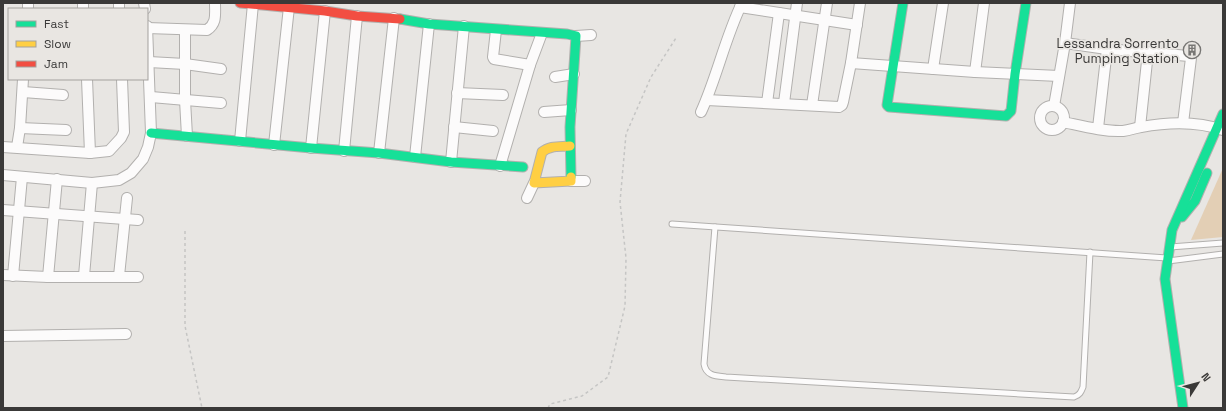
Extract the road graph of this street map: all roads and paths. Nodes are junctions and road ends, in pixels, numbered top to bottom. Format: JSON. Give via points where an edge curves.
{"nodes":[{"id":1,"x":215,"y":3,"type":"edge"},
{"id":2,"x":240,"y":3,"type":"edge"},
{"id":3,"x":797,"y":3,"type":"edge"},
{"id":4,"x":827,"y":3,"type":"edge"},
{"id":5,"x":860,"y":3,"type":"edge"},
{"id":6,"x":903,"y":3,"type":"edge"},
{"id":7,"x":943,"y":3,"type":"edge"},
{"id":8,"x":984,"y":3,"type":"edge"},
{"id":9,"x":1026,"y":3,"type":"edge"},
{"id":10,"x":1070,"y":3,"type":"edge"},
{"id":11,"x":253,"y":4,"type":"edge"},
{"id":12,"x":741,"y":5,"type":"edge"},
{"id":13,"x":289,"y":7,"type":"junction"},
{"id":14,"x":325,"y":11,"type":"junction"},
{"id":15,"x":779,"y":13,"type":"junction"},
{"id":16,"x":795,"y":15,"type":"junction"},
{"id":17,"x":357,"y":16,"type":"junction"},
{"id":18,"x":394,"y":18,"type":"junction"},
{"id":19,"x":825,"y":20,"type":"junction"},
{"id":20,"x":429,"y":24,"type":"junction"},
{"id":21,"x":857,"y":24,"type":"junction"},
{"id":22,"x":464,"y":26,"type":"junction"},
{"id":23,"x":148,"y":27,"type":"edge"},
{"id":24,"x":185,"y":30,"type":"junction"},
{"id":25,"x":496,"y":30,"type":"junction"},
{"id":26,"x":542,"y":33,"type":"junction"},
{"id":27,"x":591,"y":35,"type":"dead end"},
{"id":28,"x":576,"y":36,"type":"junction"},
{"id":29,"x":676,"y":38,"type":"dead end"},
{"id":30,"x":148,"y":44,"type":"edge"},
{"id":31,"x":1065,"y":44,"type":"junction"},
{"id":32,"x":1107,"y":49,"type":"junction"},
{"id":33,"x":1148,"y":52,"type":"junction"},
{"id":34,"x":149,"y":62,"type":"junction"},
{"id":35,"x":851,"y":63,"type":"junction"},
{"id":36,"x":185,"y":64,"type":"junction"},
{"id":37,"x":530,"y":65,"type":"junction"},
{"id":38,"x":893,"y":66,"type":"junction"},
{"id":39,"x":221,"y":69,"type":"dead end"},
{"id":40,"x":933,"y":69,"type":"junction"},
{"id":41,"x":975,"y":72,"type":"junction"},
{"id":42,"x":574,"y":74,"type":"junction"},
{"id":43,"x":1015,"y":74,"type":"junction"},
{"id":44,"x":1059,"y":76,"type":"junction"},
{"id":45,"x":556,"y":77,"type":"dead end"},
{"id":46,"x":23,"y":80,"type":"edge"},
{"id":47,"x":86,"y":80,"type":"edge"},
{"id":48,"x":122,"y":80,"type":"edge"},
{"id":49,"x":23,"y":92,"type":"junction"},
{"id":50,"x":457,"y":92,"type":"junction"},
{"id":51,"x":64,"y":95,"type":"dead end"},
{"id":52,"x":503,"y":95,"type":"dead end"},
{"id":53,"x":151,"y":97,"type":"junction"},
{"id":54,"x":185,"y":100,"type":"junction"},
{"id":55,"x":707,"y":100,"type":"junction"},
{"id":56,"x":221,"y":103,"type":"dead end"},
{"id":57,"x":767,"y":103,"type":"junction"},
{"id":58,"x":784,"y":103,"type":"junction"},
{"id":59,"x":812,"y":105,"type":"junction"},
{"id":60,"x":1054,"y":106,"type":"junction"},
{"id":61,"x":571,"y":110,"type":"junction"},
{"id":62,"x":544,"y":112,"type":"dead end"},
{"id":63,"x":701,"y":112,"type":"dead end"},
{"id":64,"x":1223,"y":114,"type":"edge"},
{"id":65,"x":1063,"y":122,"type":"junction"},
{"id":66,"x":1184,"y":123,"type":"junction"},
{"id":67,"x":454,"y":127,"type":"junction"},
{"id":68,"x":1140,"y":127,"type":"junction"},
{"id":69,"x":20,"y":128,"type":"junction"},
{"id":70,"x":1098,"y":128,"type":"junction"},
{"id":71,"x":66,"y":130,"type":"dead end"},
{"id":72,"x":493,"y":131,"type":"dead end"},
{"id":73,"x":1221,"y":132,"type":"edge"},
{"id":74,"x":152,"y":134,"type":"junction"},
{"id":75,"x":187,"y":136,"type":"junction"},
{"id":76,"x":240,"y":141,"type":"junction"},
{"id":77,"x":274,"y":144,"type":"junction"},
{"id":78,"x":3,"y":146,"type":"edge"},
{"id":79,"x":570,"y":146,"type":"junction"},
{"id":80,"x":17,"y":147,"type":"junction"},
{"id":81,"x":310,"y":148,"type":"junction"},
{"id":82,"x":344,"y":151,"type":"junction"},
{"id":83,"x":90,"y":153,"type":"junction"},
{"id":84,"x":379,"y":153,"type":"junction"},
{"id":85,"x":416,"y":157,"type":"junction"},
{"id":86,"x":451,"y":162,"type":"junction"},
{"id":87,"x":500,"y":166,"type":"junction"},
{"id":88,"x":523,"y":166,"type":"dead end"},
{"id":89,"x":3,"y":175,"type":"edge"},
{"id":90,"x":22,"y":177,"type":"junction"},
{"id":91,"x":57,"y":179,"type":"junction"},
{"id":92,"x":571,"y":181,"type":"junction"},
{"id":93,"x":585,"y":181,"type":"dead end"},
{"id":94,"x":92,"y":183,"type":"junction"},
{"id":95,"x":534,"y":183,"type":"junction"},
{"id":96,"x":127,"y":198,"type":"dead end"},
{"id":97,"x":527,"y":198,"type":"dead end"},
{"id":98,"x":3,"y":210,"type":"edge"},
{"id":99,"x":18,"y":212,"type":"junction"},
{"id":100,"x":54,"y":213,"type":"junction"},
{"id":101,"x":89,"y":216,"type":"junction"},
{"id":102,"x":125,"y":219,"type":"junction"},
{"id":103,"x":138,"y":220,"type":"dead end"},
{"id":104,"x":672,"y":224,"type":"dead end"},
{"id":105,"x":715,"y":227,"type":"junction"},
{"id":106,"x":1172,"y":230,"type":"junction"},
{"id":107,"x":185,"y":231,"type":"dead end"},
{"id":108,"x":1223,"y":243,"type":"edge"},
{"id":109,"x":1169,"y":248,"type":"junction"},
{"id":110,"x":1090,"y":252,"type":"junction"},
{"id":111,"x":1223,"y":254,"type":"edge"},
{"id":112,"x":1167,"y":260,"type":"junction"},
{"id":113,"x":8,"y":275,"type":"edge"},
{"id":114,"x":84,"y":276,"type":"junction"},
{"id":115,"x":119,"y":276,"type":"junction"},
{"id":116,"x":138,"y":276,"type":"dead end"},
{"id":117,"x":48,"y":277,"type":"junction"},
{"id":118,"x":126,"y":334,"type":"dead end"},
{"id":119,"x":3,"y":336,"type":"edge"},
{"id":120,"x":202,"y":408,"type":"edge"},
{"id":121,"x":548,"y":408,"type":"edge"},
{"id":122,"x":1183,"y":408,"type":"edge"}],
"edges":[{"from":1,"to":24,"type":"street","via":[[215,21],[212,27],[207,30]]},
{"from":2,"to":11,"type":"street"},
{"from":3,"to":16,"type":"street"},
{"from":4,"to":19,"type":"street"},
{"from":5,"to":21,"type":"street"},
{"from":6,"to":38,"type":"street"},
{"from":7,"to":40,"type":"street"},
{"from":8,"to":41,"type":"street"},
{"from":9,"to":43,"type":"street"},
{"from":10,"to":31,"type":"street"},
{"from":11,"to":13,"type":"street"},
{"from":11,"to":76,"type":"street"},
{"from":12,"to":15,"type":"street"},
{"from":12,"to":55,"type":"street","via":[[730,29]]},
{"from":13,"to":14,"type":"street"},
{"from":13,"to":77,"type":"street"},
{"from":14,"to":17,"type":"street"},
{"from":14,"to":81,"type":"street"},
{"from":15,"to":16,"type":"street"},
{"from":15,"to":57,"type":"street"},
{"from":16,"to":19,"type":"street"},
{"from":16,"to":58,"type":"street"},
{"from":17,"to":18,"type":"street"},
{"from":17,"to":82,"type":"street"},
{"from":18,"to":20,"type":"street"},
{"from":18,"to":84,"type":"street"},
{"from":19,"to":21,"type":"street"},
{"from":19,"to":59,"type":"street"},
{"from":20,"to":22,"type":"street"},
{"from":20,"to":85,"type":"street"},
{"from":21,"to":35,"type":"street"},
{"from":22,"to":25,"type":"street"},
{"from":22,"to":50,"type":"street"},
{"from":23,"to":24,"type":"street"},
{"from":24,"to":36,"type":"street"},
{"from":25,"to":26,"type":"street"},
{"from":25,"to":37,"type":"street","via":[[494,59]]},
{"from":26,"to":28,"type":"street"},
{"from":26,"to":37,"type":"street"},
{"from":27,"to":28,"type":"street"},
{"from":28,"to":42,"type":"street"},
{"from":29,"to":121,"type":"path","via":[[651,77],[626,134],[620,202],[626,258],[625,306],[608,377],[582,396],[550,404]]},
{"from":30,"to":34,"type":"street"},
{"from":31,"to":32,"type":"street"},
{"from":31,"to":44,"type":"street"},
{"from":32,"to":33,"type":"street"},
{"from":32,"to":70,"type":"street"},
{"from":33,"to":66,"type":"street","via":[[1189,56]]},
{"from":33,"to":68,"type":"street"},
{"from":34,"to":36,"type":"street"},
{"from":34,"to":53,"type":"street"},
{"from":35,"to":38,"type":"street"},
{"from":35,"to":59,"type":"street","via":[[842,105]]},
{"from":36,"to":39,"type":"street"},
{"from":36,"to":54,"type":"street"},
{"from":37,"to":87,"type":"street"},
{"from":38,"to":40,"type":"street"},
{"from":38,"to":43,"type":"street","via":[[887,105],[889,107],[960,113],[1006,116],[1009,114],[1012,111]]},
{"from":40,"to":41,"type":"street"},
{"from":41,"to":43,"type":"street"},
{"from":42,"to":45,"type":"street"},
{"from":42,"to":61,"type":"street"},
{"from":43,"to":44,"type":"street"},
{"from":44,"to":60,"type":"street"},
{"from":46,"to":49,"type":"street"},
{"from":47,"to":83,"type":"street"},
{"from":48,"to":83,"type":"street","via":[[124,132],[109,151]]},
{"from":49,"to":51,"type":"street"},
{"from":49,"to":69,"type":"street"},
{"from":50,"to":52,"type":"street"},
{"from":50,"to":67,"type":"street"},
{"from":53,"to":54,"type":"street"},
{"from":53,"to":74,"type":"street"},
{"from":54,"to":56,"type":"street"},
{"from":54,"to":75,"type":"street"},
{"from":55,"to":57,"type":"street"},
{"from":55,"to":63,"type":"street"},
{"from":57,"to":58,"type":"street"},
{"from":58,"to":59,"type":"street"},
{"from":60,"to":65,"type":"street","via":[[1062,111]]},
{"from":60,"to":65,"type":"street","via":[[1044,108],[1040,114],[1040,121],[1050,130],[1057,129]]},
{"from":61,"to":62,"type":"street"},
{"from":61,"to":79,"type":"street"},
{"from":64,"to":73,"type":"street"},
{"from":65,"to":70,"type":"street"},
{"from":66,"to":68,"type":"street"},
{"from":66,"to":73,"type":"street"},
{"from":67,"to":72,"type":"street"},
{"from":67,"to":86,"type":"street"},
{"from":68,"to":70,"type":"street","via":[[1122,131]]},
{"from":69,"to":71,"type":"street"},
{"from":69,"to":80,"type":"street"},
{"from":73,"to":106,"type":"street"},
{"from":73,"to":106,"type":"street","via":[[1212,162],[1195,201]]},
{"from":74,"to":75,"type":"street"},
{"from":74,"to":94,"type":"street","via":[[143,159],[131,173],[120,180]]},
{"from":75,"to":76,"type":"street"},
{"from":76,"to":77,"type":"street"},
{"from":77,"to":81,"type":"street"},
{"from":78,"to":80,"type":"street"},
{"from":79,"to":92,"type":"street"},
{"from":79,"to":95,"type":"street","via":[[544,149]]},
{"from":80,"to":83,"type":"street"},
{"from":81,"to":82,"type":"street"},
{"from":82,"to":84,"type":"street"},
{"from":84,"to":85,"type":"street"},
{"from":85,"to":86,"type":"street"},
{"from":86,"to":87,"type":"street"},
{"from":87,"to":88,"type":"street"},
{"from":89,"to":90,"type":"street"},
{"from":90,"to":91,"type":"street"},
{"from":90,"to":99,"type":"street"},
{"from":91,"to":94,"type":"street"},
{"from":91,"to":100,"type":"street"},
{"from":92,"to":93,"type":"street"},
{"from":92,"to":95,"type":"street"},
{"from":94,"to":101,"type":"street"},
{"from":95,"to":97,"type":"street"},
{"from":96,"to":102,"type":"street"},
{"from":98,"to":99,"type":"street"},
{"from":99,"to":100,"type":"street"},
{"from":99,"to":113,"type":"street"},
{"from":100,"to":101,"type":"street"},
{"from":100,"to":117,"type":"street"},
{"from":101,"to":102,"type":"street"},
{"from":101,"to":114,"type":"street"},
{"from":102,"to":103,"type":"street"},
{"from":102,"to":115,"type":"street"},
{"from":104,"to":105,"type":"lane"},
{"from":105,"to":110,"type":"lane"},
{"from":105,"to":110,"type":"lane","via":[[704,364],[708,373],[726,377],[1074,397],[1083,387]]},
{"from":106,"to":109,"type":"street"},
{"from":107,"to":120,"type":"path","via":[[185,326]]},
{"from":108,"to":109,"type":"lane"},
{"from":109,"to":112,"type":"street"},
{"from":110,"to":112,"type":"lane"},
{"from":111,"to":112,"type":"lane"},
{"from":112,"to":122,"type":"street","via":[[1165,279]]},
{"from":113,"to":117,"type":"street"},
{"from":114,"to":115,"type":"street"},
{"from":114,"to":117,"type":"street"},
{"from":115,"to":116,"type":"street"},
{"from":118,"to":119,"type":"street"}]}
